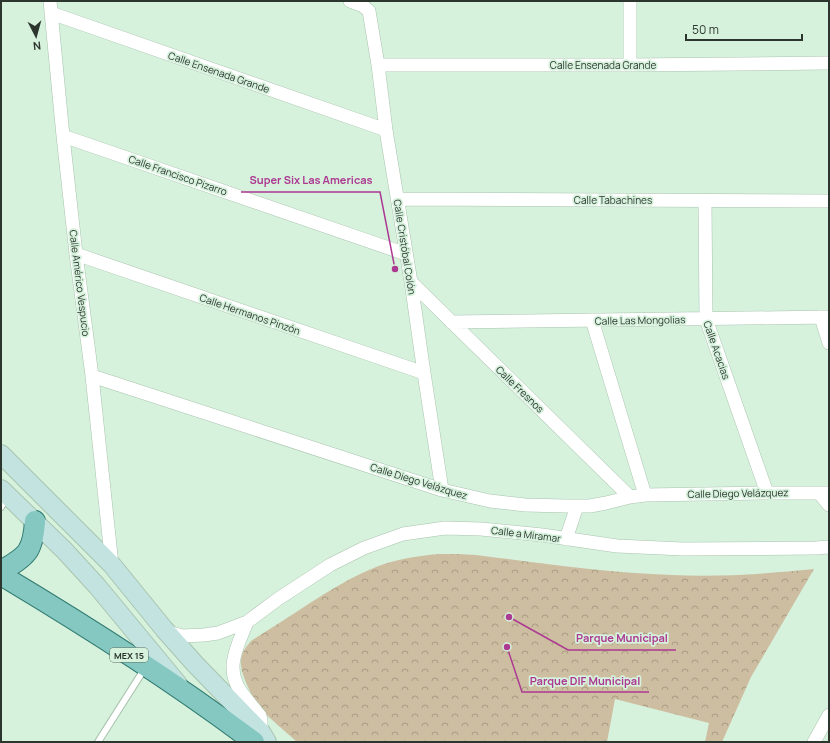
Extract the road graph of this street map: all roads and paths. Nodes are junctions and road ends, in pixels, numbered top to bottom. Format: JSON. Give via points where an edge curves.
{"nodes":[{"id":1,"x":350,"y":1,"type":"edge"},
{"id":2,"x":630,"y":1,"type":"edge"},
{"id":3,"x":51,"y":7,"type":"edge"},
{"id":4,"x":829,"y":63,"type":"edge"},
{"id":5,"x":378,"y":65,"type":"junction"},
{"id":6,"x":630,"y":65,"type":"junction"},
{"id":7,"x":386,"y":130,"type":"junction"},
{"id":8,"x":63,"y":136,"type":"junction"},
{"id":9,"x":398,"y":199,"type":"junction"},
{"id":10,"x":705,"y":201,"type":"junction"},
{"id":11,"x":829,"y":201,"type":"edge"},
{"id":12,"x":76,"y":254,"type":"junction"},
{"id":13,"x":406,"y":254,"type":"junction"},
{"id":14,"x":411,"y":282,"type":"junction"},
{"id":15,"x":825,"y":317,"type":"edge"},
{"id":16,"x":706,"y":319,"type":"junction"},
{"id":17,"x":592,"y":320,"type":"junction"},
{"id":18,"x":451,"y":322,"type":"junction"},
{"id":19,"x":829,"y":343,"type":"edge"},
{"id":20,"x":424,"y":373,"type":"junction"},
{"id":21,"x":92,"y":376,"type":"junction"},
{"id":22,"x":1,"y":454,"type":"edge"},
{"id":23,"x":442,"y":490,"type":"junction"},
{"id":24,"x":767,"y":493,"type":"junction"},
{"id":25,"x":824,"y":493,"type":"edge"},
{"id":26,"x":645,"y":495,"type":"junction"},
{"id":27,"x":3,"y":497,"type":"edge"},
{"id":28,"x":630,"y":497,"type":"junction"},
{"id":29,"x":829,"y":505,"type":"edge"},
{"id":30,"x":577,"y":506,"type":"junction"},
{"id":31,"x":35,"y":521,"type":"junction"},
{"id":32,"x":566,"y":539,"type":"junction"},
{"id":33,"x":829,"y":547,"type":"edge"},
{"id":34,"x":112,"y":565,"type":"junction"},
{"id":35,"x":1,"y":571,"type":"edge"},
{"id":36,"x":1,"y":575,"type":"edge"},
{"id":37,"x":247,"y":622,"type":"junction"},
{"id":38,"x":164,"y":630,"type":"junction"},
{"id":39,"x":146,"y":666,"type":"junction"},
{"id":40,"x":185,"y":692,"type":"junction"},
{"id":41,"x":829,"y":714,"type":"edge"},
{"id":42,"x":254,"y":739,"type":"edge"},
{"id":43,"x":98,"y":742,"type":"edge"},
{"id":44,"x":814,"y":742,"type":"edge"}],
"edges":[{"from":1,"to":5,"type":"street","name":"Calle Cristóbal Colón","via":[[369,11]]},
{"from":2,"to":6,"type":"street"},
{"from":3,"to":7,"type":"street","name":"Calle Ensenada Grande"},
{"from":3,"to":8,"type":"street","name":"Calle Américo Vespucio"},
{"from":4,"to":6,"type":"street","name":"Calle Ensenada Grande"},
{"from":5,"to":6,"type":"street","name":"Calle Ensenada Grande"},
{"from":5,"to":7,"type":"street","name":"Calle Cristóbal Colón"},
{"from":7,"to":9,"type":"street","name":"Calle Cristóbal Colón"},
{"from":8,"to":12,"type":"street","name":"Calle Américo Vespucio"},
{"from":8,"to":13,"type":"street","name":"Calle Francisco Pizarro"},
{"from":9,"to":10,"type":"street","name":"Calle Tabachines"},
{"from":9,"to":13,"type":"street","name":"Calle Cristóbal Colón"},
{"from":10,"to":11,"type":"street","name":"Calle Tabachines"},
{"from":10,"to":16,"type":"street","name":"Calle Acacias"},
{"from":12,"to":20,"type":"street","name":"Calle Hermanos Pinzón"},
{"from":12,"to":21,"type":"street","name":"Calle Américo Vespucio"},
{"from":13,"to":14,"type":"street","name":"Calle Cristóbal Colón"},
{"from":14,"to":18,"type":"street","name":"Calle Fresnos"},
{"from":14,"to":20,"type":"street","name":"Calle Cristóbal Colón"},
{"from":15,"to":16,"type":"street","name":"Calle Las Mongolias"},
{"from":15,"to":19,"type":"street"},
{"from":16,"to":17,"type":"street","name":"Calle Las Mongolias"},
{"from":16,"to":24,"type":"street","name":"Calle Acacias"},
{"from":17,"to":18,"type":"street","name":"Calle Las Mongolias"},
{"from":17,"to":26,"type":"street"},
{"from":18,"to":28,"type":"street","name":"Calle Fresnos"},
{"from":20,"to":23,"type":"street","name":"Calle Cristóbal Colón"},
{"from":21,"to":23,"type":"street","name":"Calle Diego Velázquez"},
{"from":21,"to":34,"type":"street","name":"Calle Américo Vespucio"},
{"from":22,"to":34,"type":"street"},
{"from":23,"to":30,"type":"street","name":"Calle Diego Velázquez","via":[[490,501]]},
{"from":24,"to":25,"type":"street","name":"Calle Diego Velázquez"},
{"from":24,"to":26,"type":"street","name":"Calle Diego Velázquez"},
{"from":25,"to":29,"type":"street"},
{"from":26,"to":28,"type":"street","name":"Calle Diego Velázquez"},
{"from":27,"to":31,"type":"street"},
{"from":28,"to":30,"type":"street","name":"Calle Diego Velázquez","via":[[606,504]]},
{"from":30,"to":32,"type":"street"},
{"from":31,"to":35,"type":"main road","via":[[33,543],[28,552]]},
{"from":31,"to":40,"type":"street","via":[[97,586]]},
{"from":32,"to":33,"type":"street","name":"Calle a Miramar","via":[[617,546],[682,550]]},
{"from":32,"to":37,"type":"street","name":"Calle a Miramar","via":[[481,529],[445,528],[403,534],[364,548],[330,565]]},
{"from":34,"to":38,"type":"street"},
{"from":36,"to":39,"type":"main road","number":"MEX 15"},
{"from":37,"to":38,"type":"street","name":"Calle a Miramar","via":[[204,635],[182,636]]},
{"from":37,"to":42,"type":"street","via":[[233,663],[234,676],[241,693],[260,716]]},
{"from":38,"to":42,"type":"street","via":[[199,668]]},
{"from":39,"to":40,"type":"main road","number":"MEX 15"},
{"from":39,"to":43,"type":"lane"},
{"from":40,"to":42,"type":"main road","number":"MEX 15"},
{"from":41,"to":44,"type":"street"}]}
